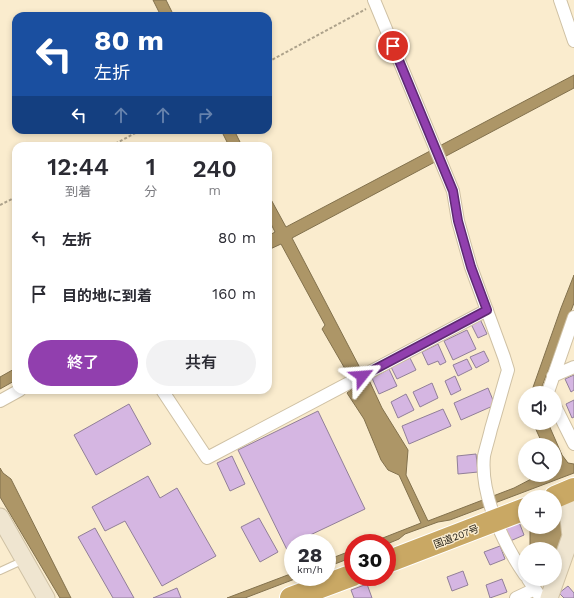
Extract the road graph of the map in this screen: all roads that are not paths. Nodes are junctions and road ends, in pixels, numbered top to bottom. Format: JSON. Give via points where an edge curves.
{"nodes":[{"id":1,"x":560,"y":0,"type":"edge"},
{"id":2,"x":375,"y":2,"type":"edge"},
{"id":3,"x":574,"y":41,"type":"edge"},
{"id":4,"x":487,"y":310,"type":"junction"},
{"id":5,"x":574,"y":317,"type":"edge"},
{"id":6,"x":574,"y":367,"type":"edge"},
{"id":7,"x":553,"y":376,"type":"junction"},
{"id":8,"x":550,"y":386,"type":"edge"},
{"id":9,"x":13,"y":394,"type":"edge"},
{"id":10,"x":165,"y":394,"type":"edge"},
{"id":11,"x":0,"y":401,"type":"edge"},
{"id":12,"x":562,"y":419,"type":"edge"},
{"id":13,"x":572,"y":437,"type":"edge"},
{"id":14,"x":565,"y":493,"type":"edge"},
{"id":15,"x":518,"y":510,"type":"edge"},
{"id":16,"x":494,"y":514,"type":"junction"},
{"id":17,"x":0,"y":517,"type":"edge"},
{"id":18,"x":396,"y":558,"type":"edge"},
{"id":19,"x":24,"y":560,"type":"junction"},
{"id":20,"x":518,"y":564,"type":"edge"},
{"id":21,"x":0,"y":571,"type":"edge"},
{"id":22,"x":344,"y":578,"type":"edge"},
{"id":23,"x":534,"y":589,"type":"edge"},
{"id":24,"x":552,"y":591,"type":"edge"},
{"id":25,"x":295,"y":597,"type":"edge"},
{"id":26,"x":46,"y":598,"type":"edge"},
{"id":27,"x":516,"y":598,"type":"edge"}],
"edges":[{"from":1,"to":3,"type":"street"},
{"from":2,"to":4,"type":"street","via":[[453,191],[458,221],[471,267]]},
{"from":4,"to":10,"type":"street","via":[[207,458]]},
{"from":4,"to":16,"type":"street","via":[[508,370],[484,454],[483,475]]},
{"from":5,"to":7,"type":"street"},
{"from":6,"to":7,"type":"street"},
{"from":7,"to":8,"type":"street"},
{"from":9,"to":11,"type":"street"},
{"from":12,"to":13,"type":"street"},
{"from":14,"to":24,"type":"street","via":[[571,536]]},
{"from":15,"to":16,"type":"highway","name":"国道207号"},
{"from":16,"to":18,"type":"highway","name":"国道207号"},
{"from":16,"to":20,"type":"street","via":[[508,548]]},
{"from":17,"to":19,"type":"street"},
{"from":19,"to":21,"type":"lane"},
{"from":19,"to":26,"type":"street"},
{"from":22,"to":25,"type":"highway"},
{"from":23,"to":27,"type":"street"}]}
